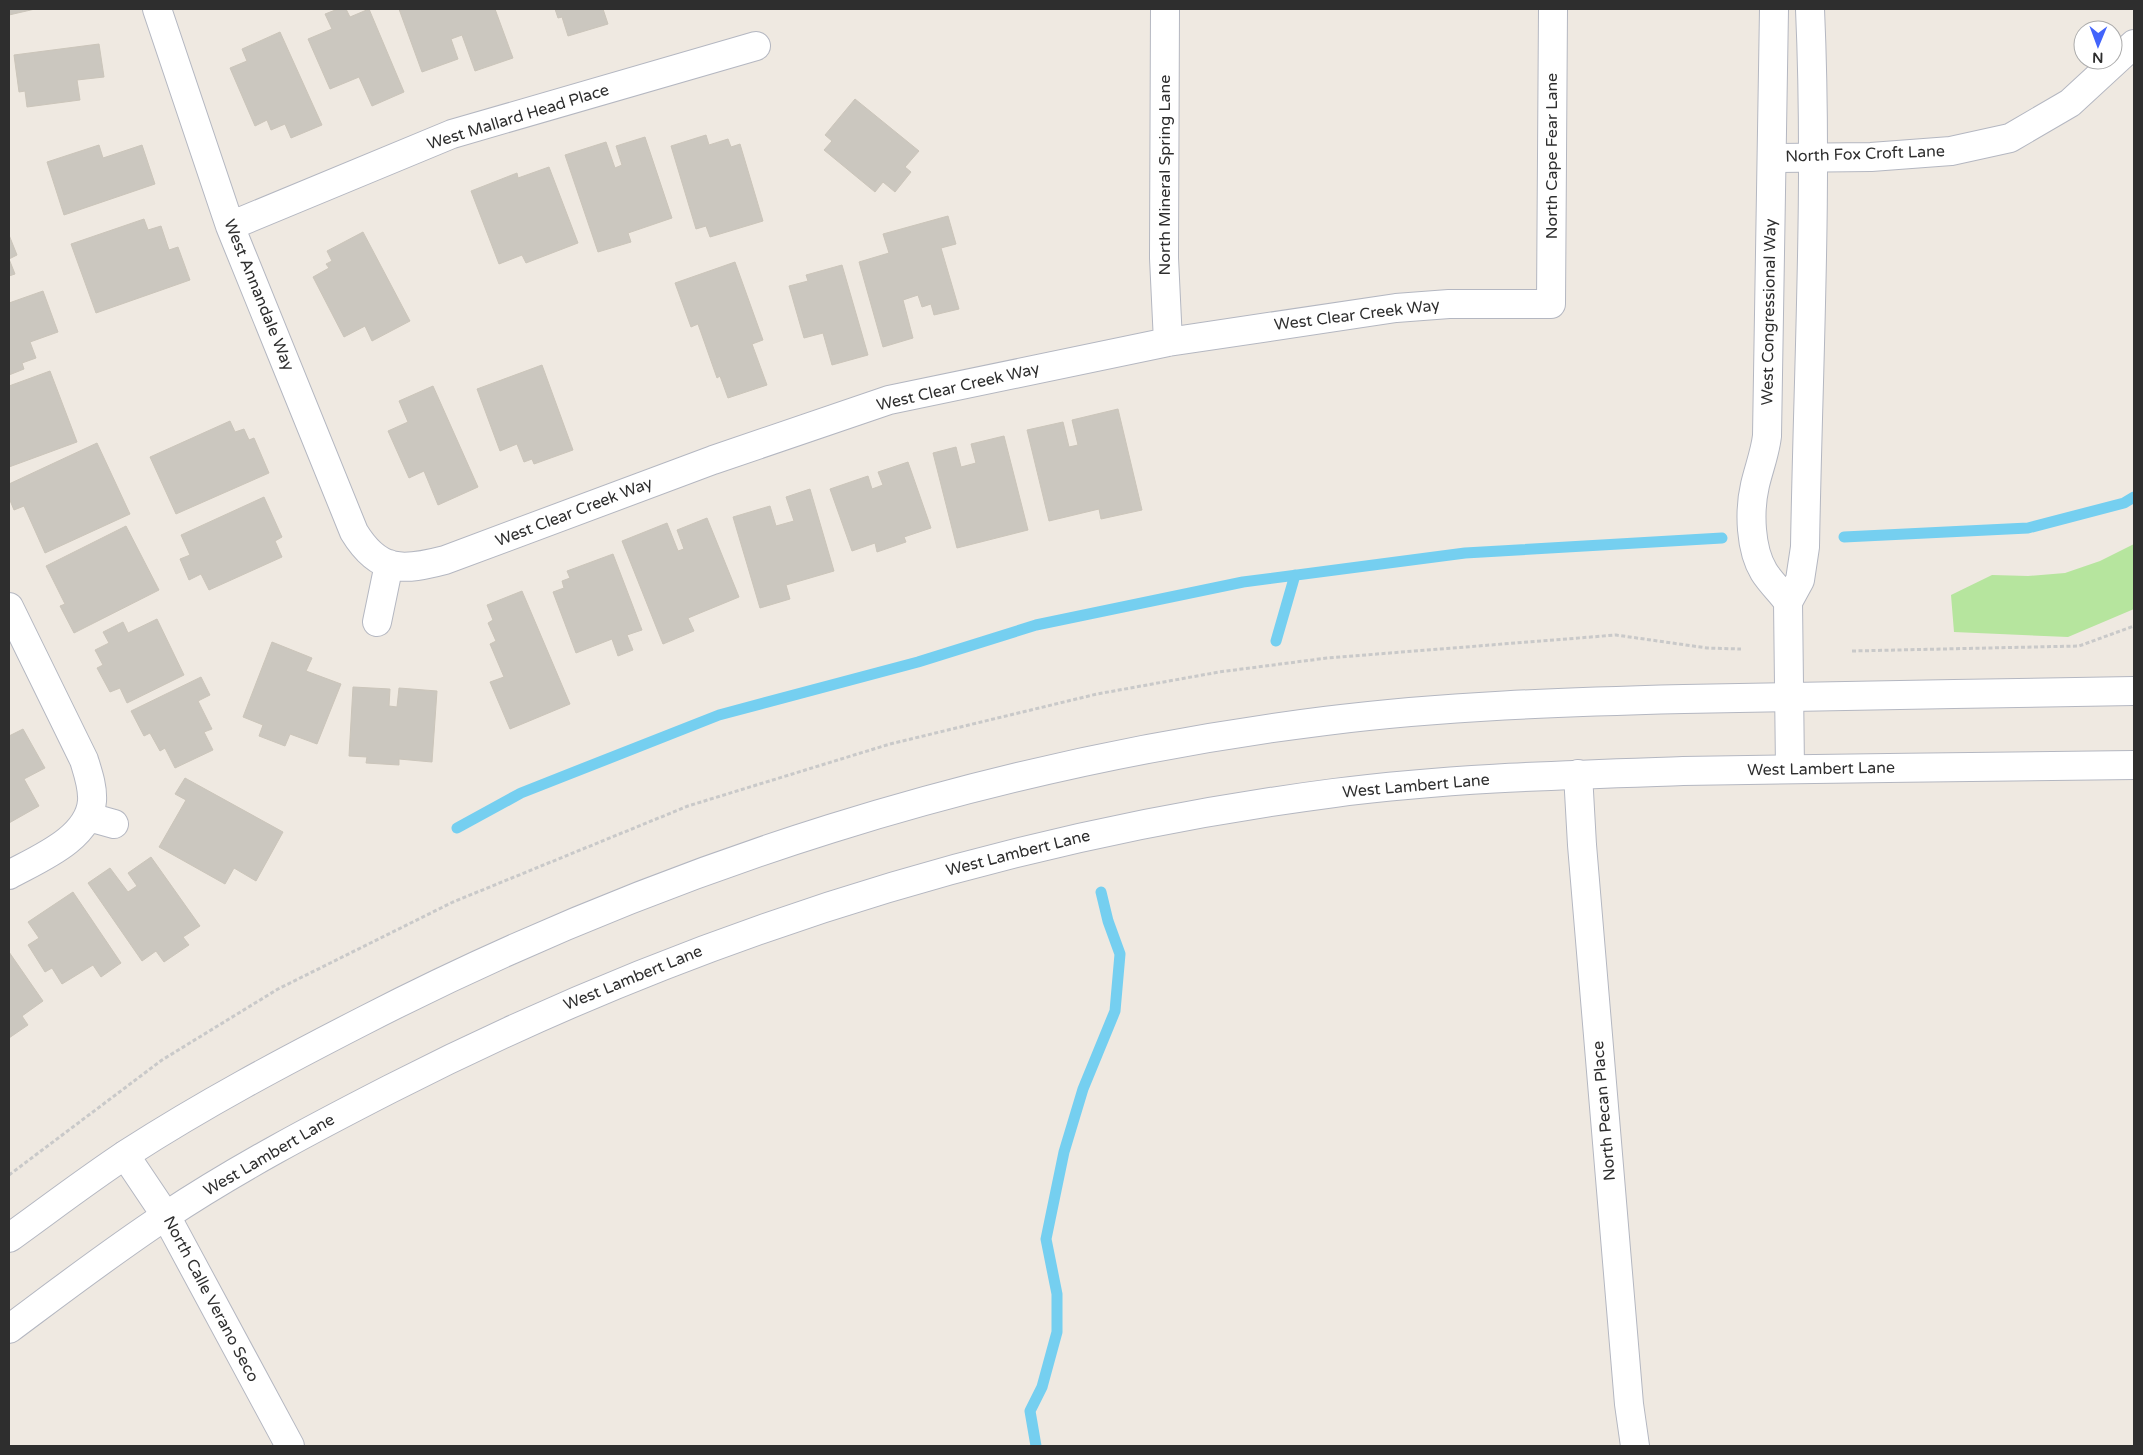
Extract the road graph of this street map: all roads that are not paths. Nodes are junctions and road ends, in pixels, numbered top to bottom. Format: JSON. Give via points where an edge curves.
{"nodes":[{"id":1,"x":157,"y":9,"type":"edge"},
{"id":2,"x":1165,"y":9,"type":"edge"},
{"id":3,"x":1553,"y":9,"type":"edge"},
{"id":4,"x":1774,"y":9,"type":"edge"},
{"id":5,"x":1810,"y":9,"type":"edge"},
{"id":6,"x":2134,"y":44,"type":"edge"},
{"id":7,"x":756,"y":46,"type":"dead end"},
{"id":8,"x":1772,"y":158,"type":"junction"},
{"id":9,"x":1812,"y":158,"type":"junction"},
{"id":10,"x":230,"y":226,"type":"junction"},
{"id":11,"x":1551,"y":304,"type":"joint"},
{"id":12,"x":1168,"y":342,"type":"junction"},
{"id":13,"x":389,"y":564,"type":"junction"},
{"id":14,"x":1788,"y":602,"type":"junction"},
{"id":15,"x":9,"y":607,"type":"edge"},
{"id":16,"x":377,"y":622,"type":"dead end"},
{"id":17,"x":2134,"y":691,"type":"edge"},
{"id":18,"x":1789,"y":696,"type":"junction"},
{"id":19,"x":2134,"y":765,"type":"edge"},
{"id":20,"x":1790,"y":769,"type":"junction"},
{"id":21,"x":1578,"y":774,"type":"junction"},
{"id":22,"x":9,"y":876,"type":"edge"},
{"id":23,"x":125,"y":1155,"type":"junction"},
{"id":24,"x":166,"y":1216,"type":"junction"},
{"id":25,"x":9,"y":1238,"type":"edge"},
{"id":26,"x":9,"y":1329,"type":"edge"},
{"id":27,"x":290,"y":1446,"type":"edge"},
{"id":28,"x":1636,"y":1446,"type":"edge"}],
"edges":[{"from":1,"to":10,"type":"street","name":"West Annandale Way"},
{"from":2,"to":12,"type":"street","name":"North Mineral Spring Lane","via":[[1164,258]]},
{"from":3,"to":11,"type":"street","name":"North Cape Fear Lane"},
{"from":4,"to":8,"type":"street","name":"West Congressional Way"},
{"from":5,"to":9,"type":"street"},
{"from":6,"to":9,"type":"street","name":"North Fox Croft Lane","via":[[2070,103],[2010,138],[1950,151]]},
{"from":7,"to":10,"type":"street","name":"West Mallard Head Place","via":[[452,134]]},
{"from":8,"to":9,"type":"street","name":"North Fox Croft Lane"},
{"from":8,"to":14,"type":"street","name":"West Congressional Way","via":[[1767,436],[1755,487],[1753,534],[1764,572]]},
{"from":9,"to":14,"type":"street","via":[[1805,547],[1800,580]]},
{"from":10,"to":13,"type":"street","name":"West Annandale Way","via":[[354,532],[372,556]]},
{"from":11,"to":12,"type":"street","name":"West Clear Creek Way","via":[[1449,304],[1396,308]]},
{"from":12,"to":13,"type":"street","name":"West Clear Creek Way","via":[[889,400],[713,460],[445,560],[402,568]]},
{"from":13,"to":16,"type":"street"},
{"from":14,"to":18,"type":"street"},
{"from":15,"to":22,"type":"street","via":[[84,760],[92,801],[102,821],[80,830]]},
{"from":17,"to":18,"type":"street"},
{"from":18,"to":20,"type":"street"},
{"from":18,"to":23,"type":"street","via":[[1496,706],[1324,721],[1083,761],[956,792],[746,856],[565,926],[475,966],[285,1060]]},
{"from":19,"to":20,"type":"street","name":"West Lambert Lane"},
{"from":20,"to":21,"type":"street","name":"West Lambert Lane"},
{"from":21,"to":24,"type":"street","name":"West Lambert Lane","via":[[1333,793],[1211,813],[1098,833],[868,893],[677,959],[506,1032],[320,1124]]},
{"from":21,"to":28,"type":"street","name":"North Pecan Place","via":[[1626,1374]]},
{"from":23,"to":24,"type":"street","name":"North Calle Verano Seco"},
{"from":23,"to":25,"type":"street"},
{"from":24,"to":26,"type":"street","name":"West Lambert Lane"},
{"from":24,"to":27,"type":"street","name":"North Calle Verano Seco"}]}
